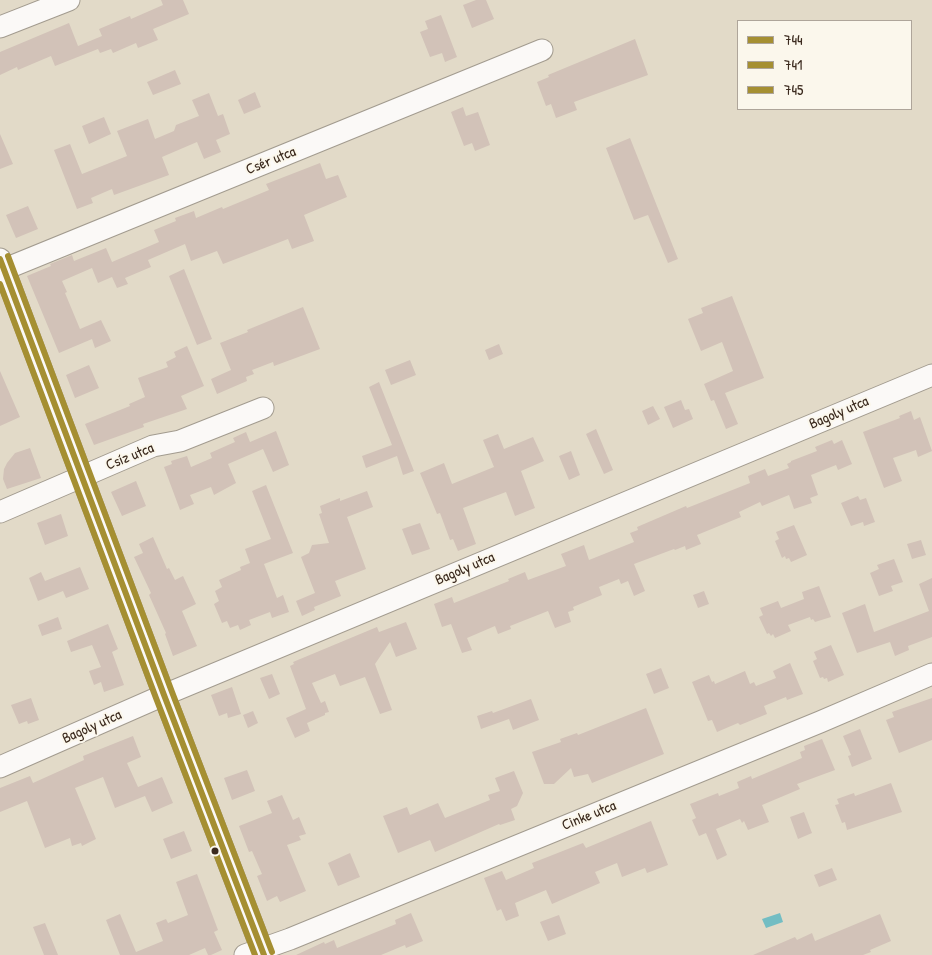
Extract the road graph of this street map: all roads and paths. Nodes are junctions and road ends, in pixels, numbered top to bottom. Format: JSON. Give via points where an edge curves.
{"nodes":[{"id":1,"x":69,"y":0,"type":"edge"},
{"id":2,"x":0,"y":27,"type":"edge"},
{"id":3,"x":542,"y":50,"type":"dead end"},
{"id":4,"x":1,"y":266,"type":"edge"},
{"id":5,"x":930,"y":381,"type":"edge"},
{"id":6,"x":263,"y":408,"type":"dead end"},
{"id":7,"x":82,"y":477,"type":"junction"},
{"id":8,"x":0,"y":512,"type":"edge"},
{"id":9,"x":932,"y":674,"type":"edge"},
{"id":10,"x":164,"y":695,"type":"junction"},
{"id":11,"x":0,"y":767,"type":"edge"},
{"id":12,"x":257,"y":953,"type":"edge"}],
"edges":[{"from":1,"to":2,"type":"street"},
{"from":3,"to":4,"type":"street","name":"Csér utca"},
{"from":4,"to":7,"type":"street"},
{"from":5,"to":10,"type":"street","name":"Bagoly utca"},
{"from":6,"to":7,"type":"street","name":"Csíz utca","via":[[180,441],[153,446]]},
{"from":7,"to":8,"type":"street","name":"Csíz utca"},
{"from":7,"to":10,"type":"street"},
{"from":9,"to":12,"type":"street","name":"Cinke utca"},
{"from":10,"to":11,"type":"street","name":"Bagoly utca"},
{"from":10,"to":12,"type":"street"}]}
